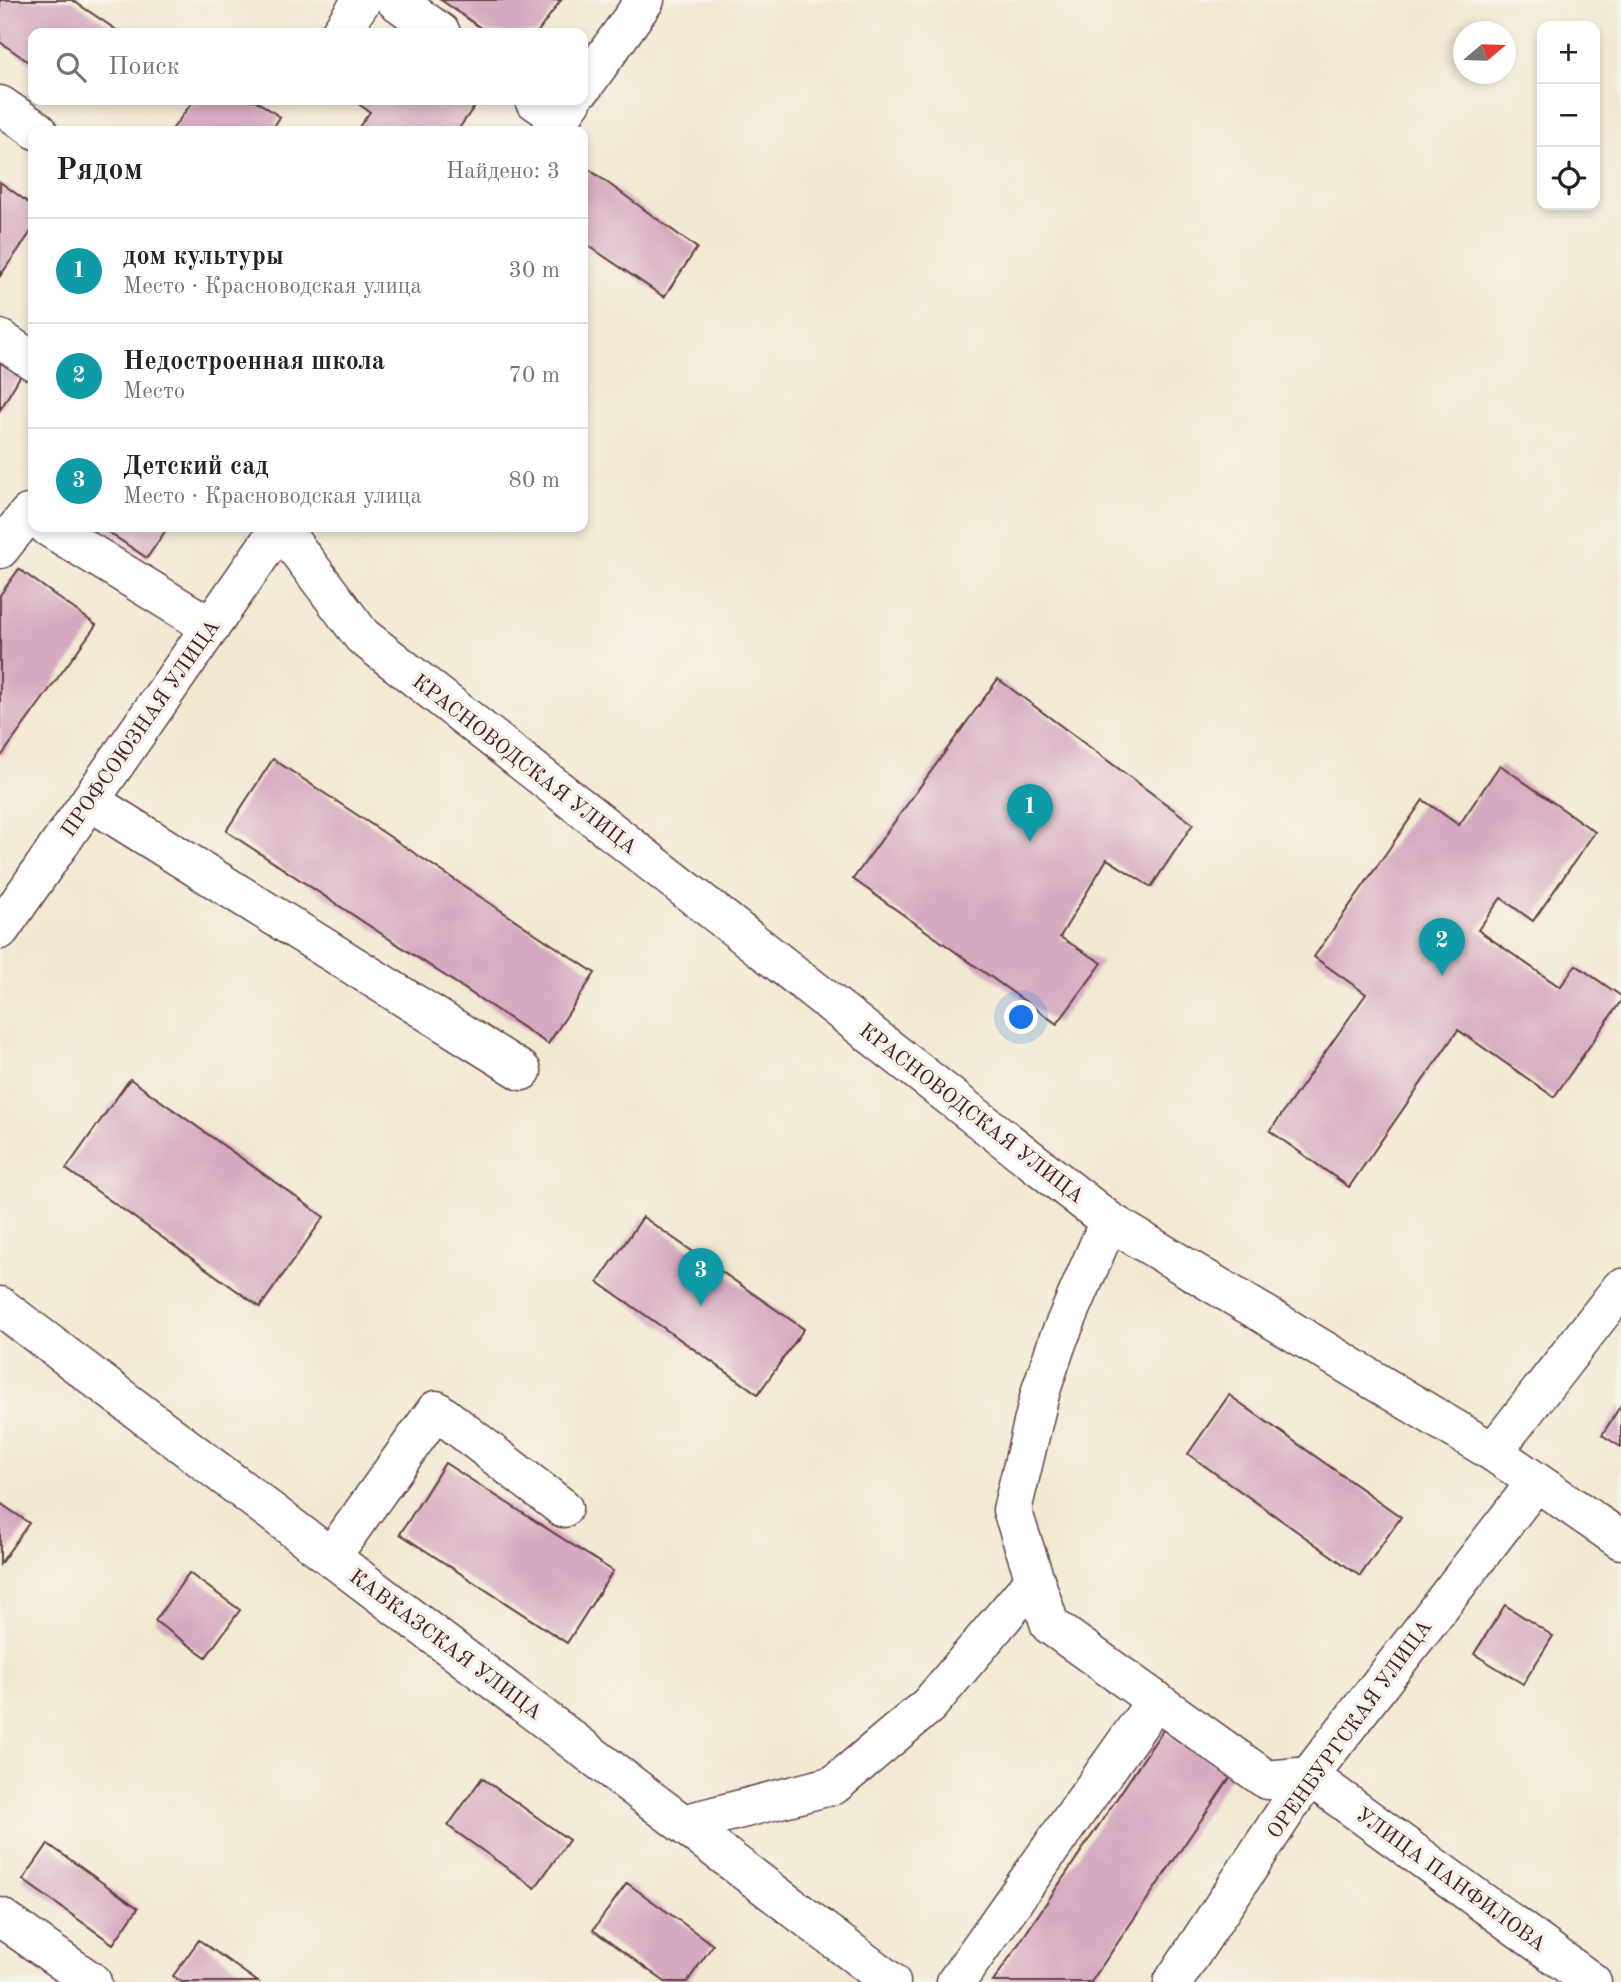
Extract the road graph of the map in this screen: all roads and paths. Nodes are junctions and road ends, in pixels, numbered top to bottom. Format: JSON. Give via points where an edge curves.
{"nodes":[{"id":1,"x":362,"y":0,"type":"edge"},
{"id":2,"x":395,"y":0,"type":"edge"},
{"id":3,"x":645,"y":0,"type":"edge"},
{"id":4,"x":343,"y":28,"type":"edge"},
{"id":5,"x":434,"y":28,"type":"edge"},
{"id":6,"x":588,"y":79,"type":"edge"},
{"id":7,"x":0,"y":105,"type":"edge"},
{"id":8,"x":31,"y":126,"type":"edge"},
{"id":9,"x":0,"y":339,"type":"edge"},
{"id":10,"x":28,"y":358,"type":"edge"},
{"id":11,"x":28,"y":523,"type":"edge"},
{"id":12,"x":61,"y":532,"type":"edge"},
{"id":13,"x":277,"y":532,"type":"edge"},
{"id":14,"x":284,"y":532,"type":"edge"},
{"id":15,"x":0,"y":549,"type":"edge"},
{"id":16,"x":211,"y":627,"type":"junction"},
{"id":17,"x":90,"y":801,"type":"junction"},
{"id":18,"x":4,"y":915,"type":"edge"},
{"id":19,"x":522,"y":1071,"type":"dead end"},
{"id":20,"x":1109,"y":1221,"type":"junction"},
{"id":21,"x":1621,"y":1289,"type":"edge"},
{"id":22,"x":0,"y":1306,"type":"edge"},
{"id":23,"x":1493,"y":1452,"type":"junction"},
{"id":24,"x":1536,"y":1482,"type":"junction"},
{"id":25,"x":563,"y":1508,"type":"dead end"},
{"id":26,"x":1621,"y":1540,"type":"edge"},
{"id":27,"x":331,"y":1557,"type":"junction"},
{"id":28,"x":1035,"y":1579,"type":"junction"},
{"id":29,"x":1156,"y":1700,"type":"junction"},
{"id":30,"x":1309,"y":1776,"type":"junction"},
{"id":31,"x":683,"y":1824,"type":"junction"},
{"id":32,"x":0,"y":1917,"type":"edge"},
{"id":33,"x":92,"y":1982,"type":"edge"},
{"id":34,"x":891,"y":1982,"type":"edge"},
{"id":35,"x":957,"y":1982,"type":"edge"},
{"id":36,"x":1173,"y":1982,"type":"edge"},
{"id":37,"x":1592,"y":1982,"type":"edge"}],
"edges":[{"from":1,"to":4,"type":"street"},
{"from":2,"to":5,"type":"street"},
{"from":3,"to":6,"type":"street"},
{"from":7,"to":8,"type":"street"},
{"from":9,"to":10,"type":"street"},
{"from":11,"to":15,"type":"street"},
{"from":12,"to":16,"type":"street"},
{"from":13,"to":16,"type":"street","name":"ПРОФСОЮЗНАЯ УЛИЦА"},
{"from":14,"to":20,"type":"street","name":"КРАСНОВОДСКАЯ УЛИЦА","via":[[362,636]]},
{"from":16,"to":17,"type":"street","name":"ПРОФСОЮЗНАЯ УЛИЦА"},
{"from":17,"to":18,"type":"street","name":"ПРОФСОЮЗНАЯ УЛИЦА"},
{"from":17,"to":19,"type":"street"},
{"from":20,"to":23,"type":"street","name":"КРАСНОВОДСКАЯ УЛИЦА"},
{"from":20,"to":28,"type":"street","via":[[1041,1390],[1012,1510]]},
{"from":21,"to":23,"type":"street"},
{"from":22,"to":27,"type":"street","name":"КАВКАЗСКАЯ УЛИЦА"},
{"from":23,"to":24,"type":"street","name":"КРАСНОВОДСКАЯ УЛИЦА"},
{"from":24,"to":26,"type":"street","name":"КРАСНОВОДСКАЯ УЛИЦА"},
{"from":24,"to":30,"type":"street","name":"ОРЕНБУРГСКАЯ УЛИЦА"},
{"from":25,"to":27,"type":"street","via":[[436,1410]]},
{"from":27,"to":31,"type":"street","name":"КАВКАЗСКАЯ УЛИЦА"},
{"from":28,"to":29,"type":"street","via":[[1050,1625]]},
{"from":28,"to":31,"type":"street","via":[[929,1705],[834,1785]]},
{"from":29,"to":30,"type":"street","via":[[1267,1780]]},
{"from":29,"to":35,"type":"street"},
{"from":30,"to":36,"type":"street","name":"ОРЕНБУРГСКАЯ УЛИЦА"},
{"from":30,"to":37,"type":"street","name":"УЛИЦА ПАНФИЛОВА"},
{"from":31,"to":34,"type":"street","name":"КАВКАЗСКАЯ УЛИЦА"},
{"from":32,"to":33,"type":"street"}]}
